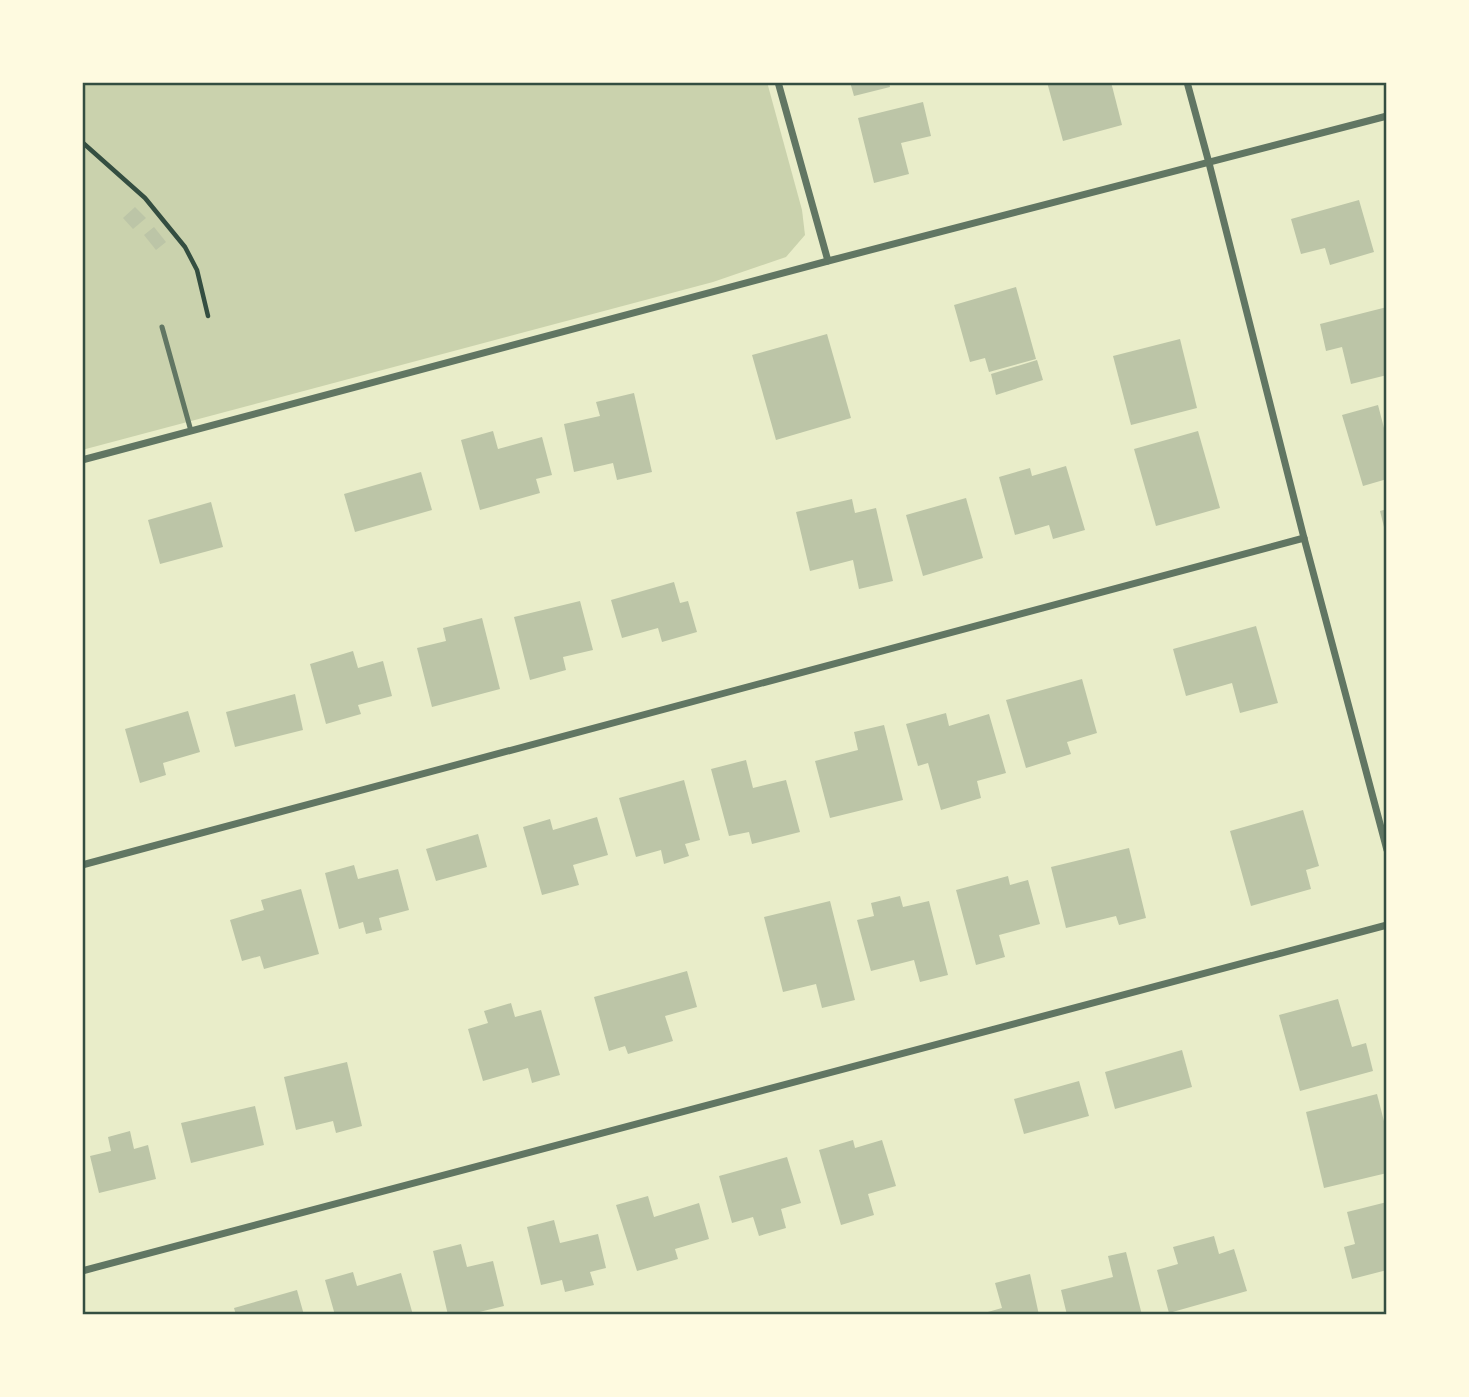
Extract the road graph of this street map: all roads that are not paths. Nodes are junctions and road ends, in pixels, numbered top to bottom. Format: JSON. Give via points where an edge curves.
{"nodes":[{"id":1,"x":778,"y":82,"type":"edge"},
{"id":2,"x":1187,"y":82,"type":"edge"},
{"id":3,"x":1387,"y":116,"type":"edge"},
{"id":4,"x":1209,"y":163,"type":"junction"},
{"id":5,"x":828,"y":261,"type":"junction"},
{"id":6,"x":162,"y":327,"type":"dead end"},
{"id":7,"x":191,"y":431,"type":"junction"},
{"id":8,"x":82,"y":460,"type":"edge"},
{"id":9,"x":1304,"y":538,"type":"junction"},
{"id":10,"x":1387,"y":850,"type":"edge"},
{"id":11,"x":82,"y":865,"type":"edge"},
{"id":12,"x":1387,"y":925,"type":"edge"},
{"id":13,"x":82,"y":1271,"type":"edge"}],
"edges":[{"from":1,"to":5,"type":"street"},
{"from":2,"to":4,"type":"street"},
{"from":3,"to":4,"type":"street"},
{"from":4,"to":5,"type":"street"},
{"from":4,"to":9,"type":"street"},
{"from":5,"to":7,"type":"street"},
{"from":6,"to":7,"type":"lane"},
{"from":7,"to":8,"type":"street"},
{"from":9,"to":10,"type":"street"},
{"from":9,"to":11,"type":"street"},
{"from":12,"to":13,"type":"street"}]}
